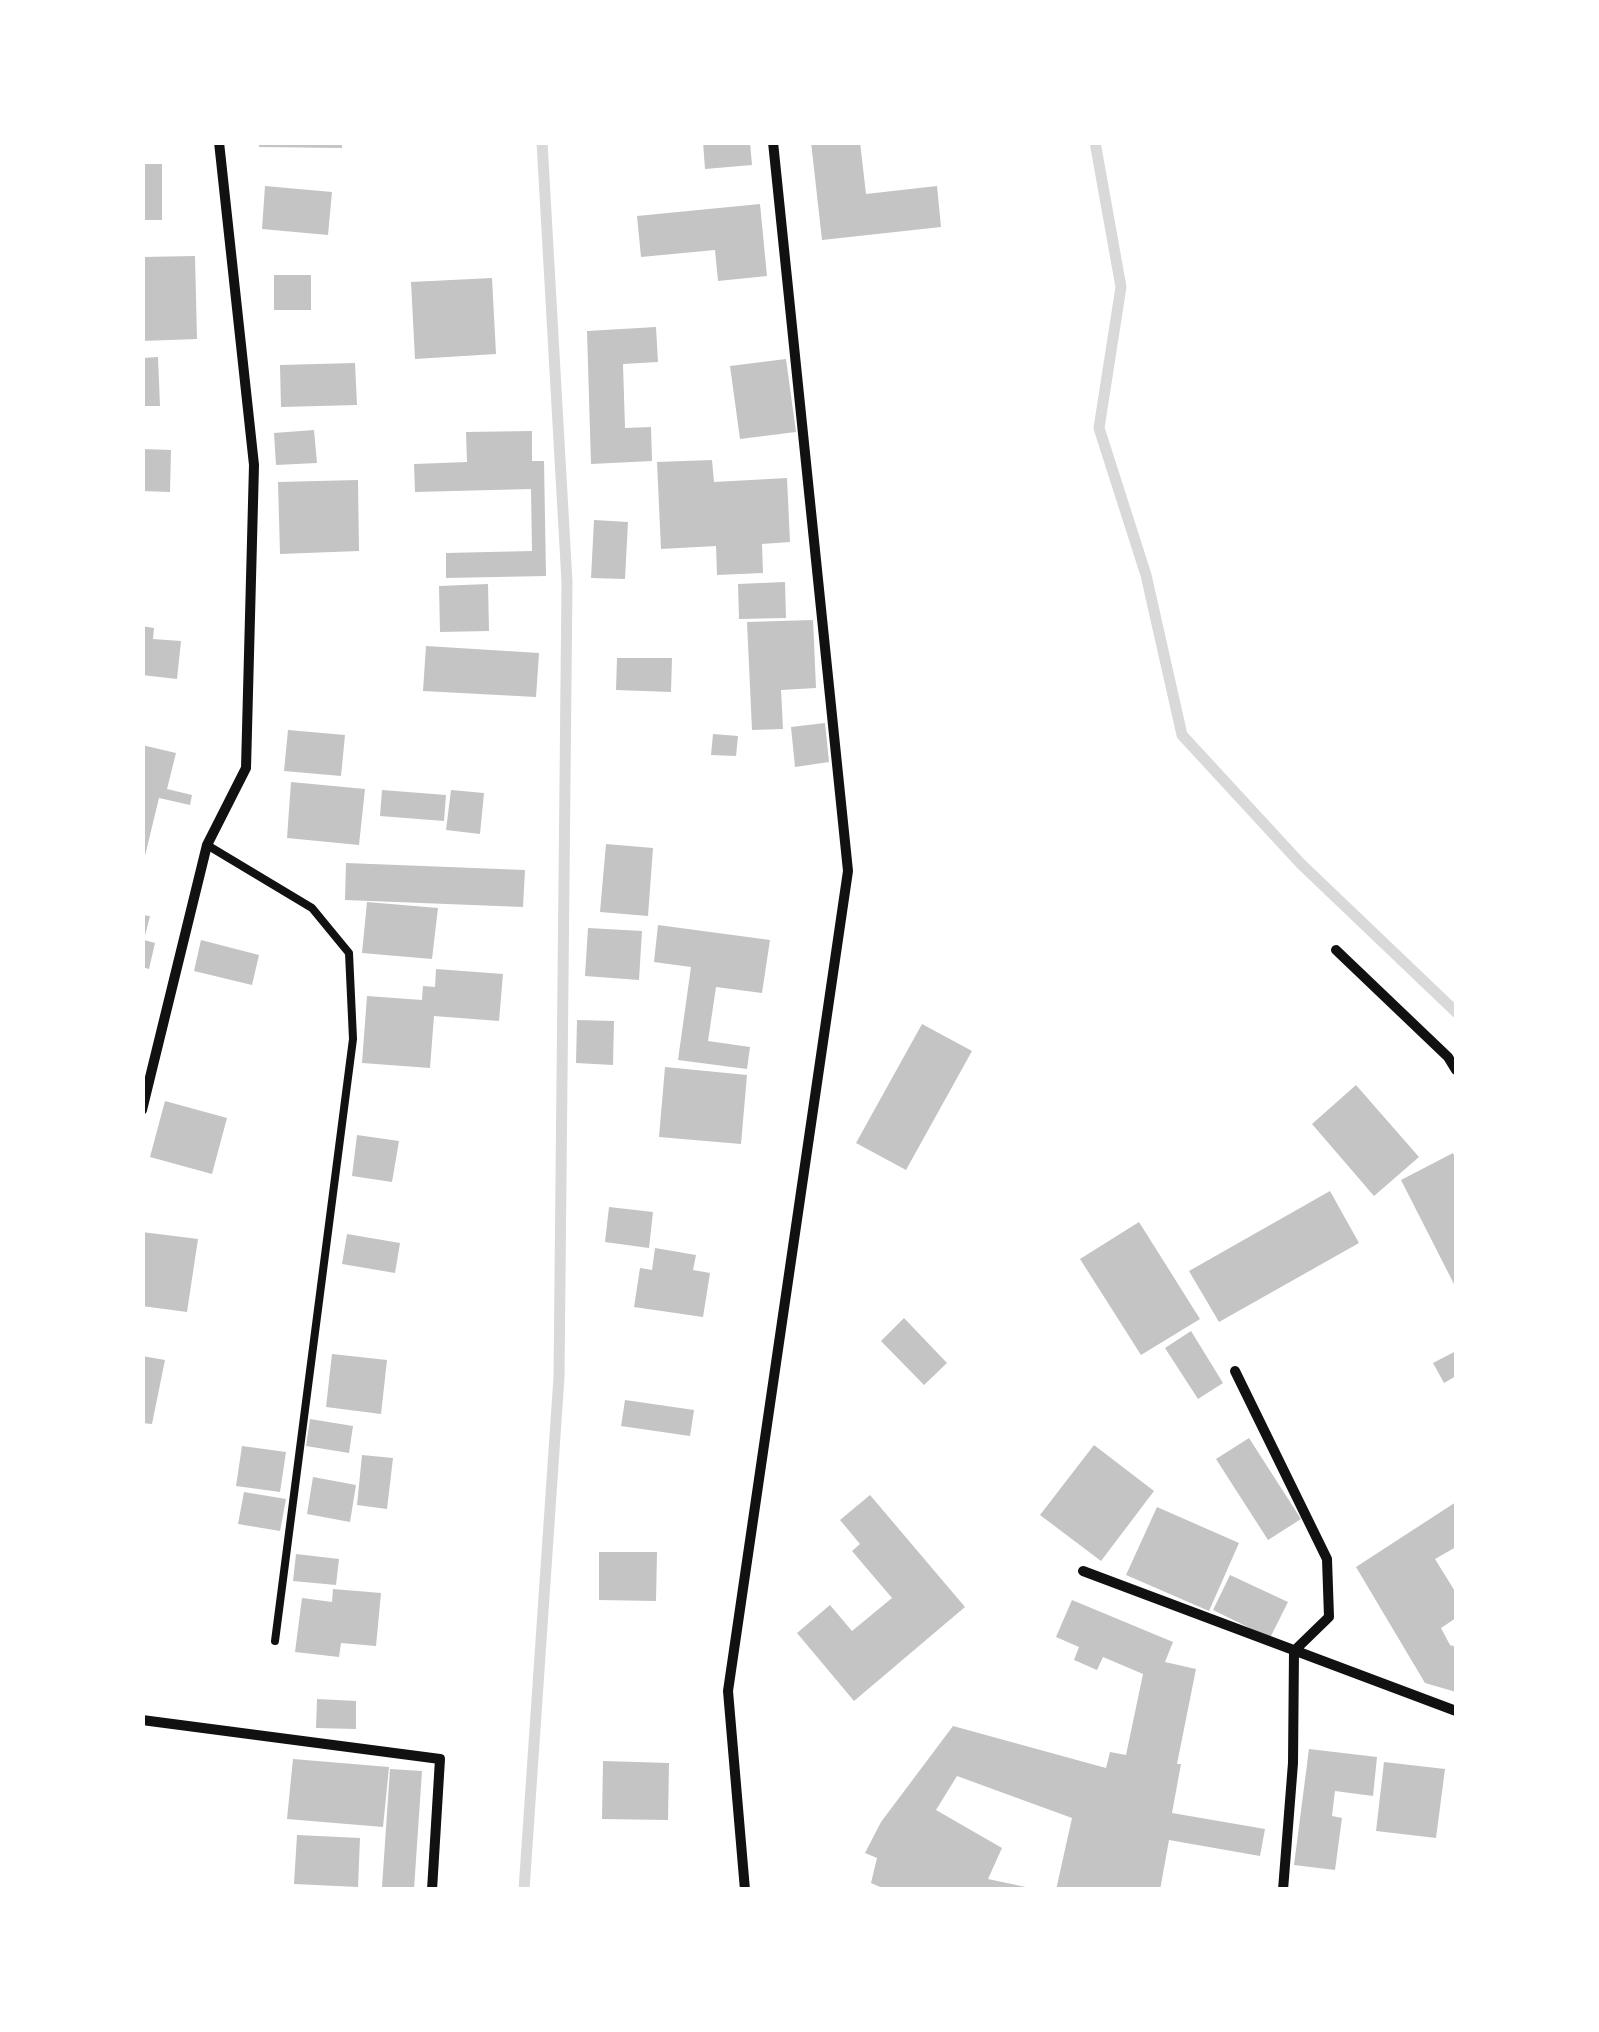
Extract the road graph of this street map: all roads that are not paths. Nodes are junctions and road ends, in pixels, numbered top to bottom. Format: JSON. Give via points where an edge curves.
{"nodes":[{"id":1,"x":219,"y":142,"type":"edge"},
{"id":2,"x":773,"y":142,"type":"edge"},
{"id":3,"x":207,"y":845,"type":"junction"},
{"id":4,"x":1336,"y":950,"type":"dead end"},
{"id":5,"x":1456,"y":1070,"type":"edge"},
{"id":6,"x":142,"y":1110,"type":"edge"},
{"id":7,"x":1235,"y":1371,"type":"dead end"},
{"id":8,"x":1083,"y":1572,"type":"dead end"},
{"id":9,"x":275,"y":1641,"type":"dead end"},
{"id":10,"x":1294,"y":1651,"type":"junction"},
{"id":11,"x":1456,"y":1711,"type":"edge"},
{"id":12,"x":142,"y":1720,"type":"edge"},
{"id":13,"x":432,"y":1890,"type":"edge"},
{"id":14,"x":745,"y":1890,"type":"edge"},
{"id":15,"x":1283,"y":1890,"type":"edge"}],
"edges":[{"from":1,"to":3,"type":"street","via":[[254,465],[246,768]]},
{"from":2,"to":14,"type":"street","via":[[848,872],[728,1691]]},
{"from":3,"to":6,"type":"street"},
{"from":3,"to":9,"type":"lane","via":[[312,908],[349,953],[353,1039]]},
{"from":4,"to":5,"type":"street"},
{"from":7,"to":10,"type":"street","via":[[1327,1559],[1329,1617]]},
{"from":8,"to":10,"type":"street"},
{"from":10,"to":11,"type":"street"},
{"from":10,"to":15,"type":"street","via":[[1294,1764]]},
{"from":12,"to":13,"type":"street","via":[[440,1760]]}]}
